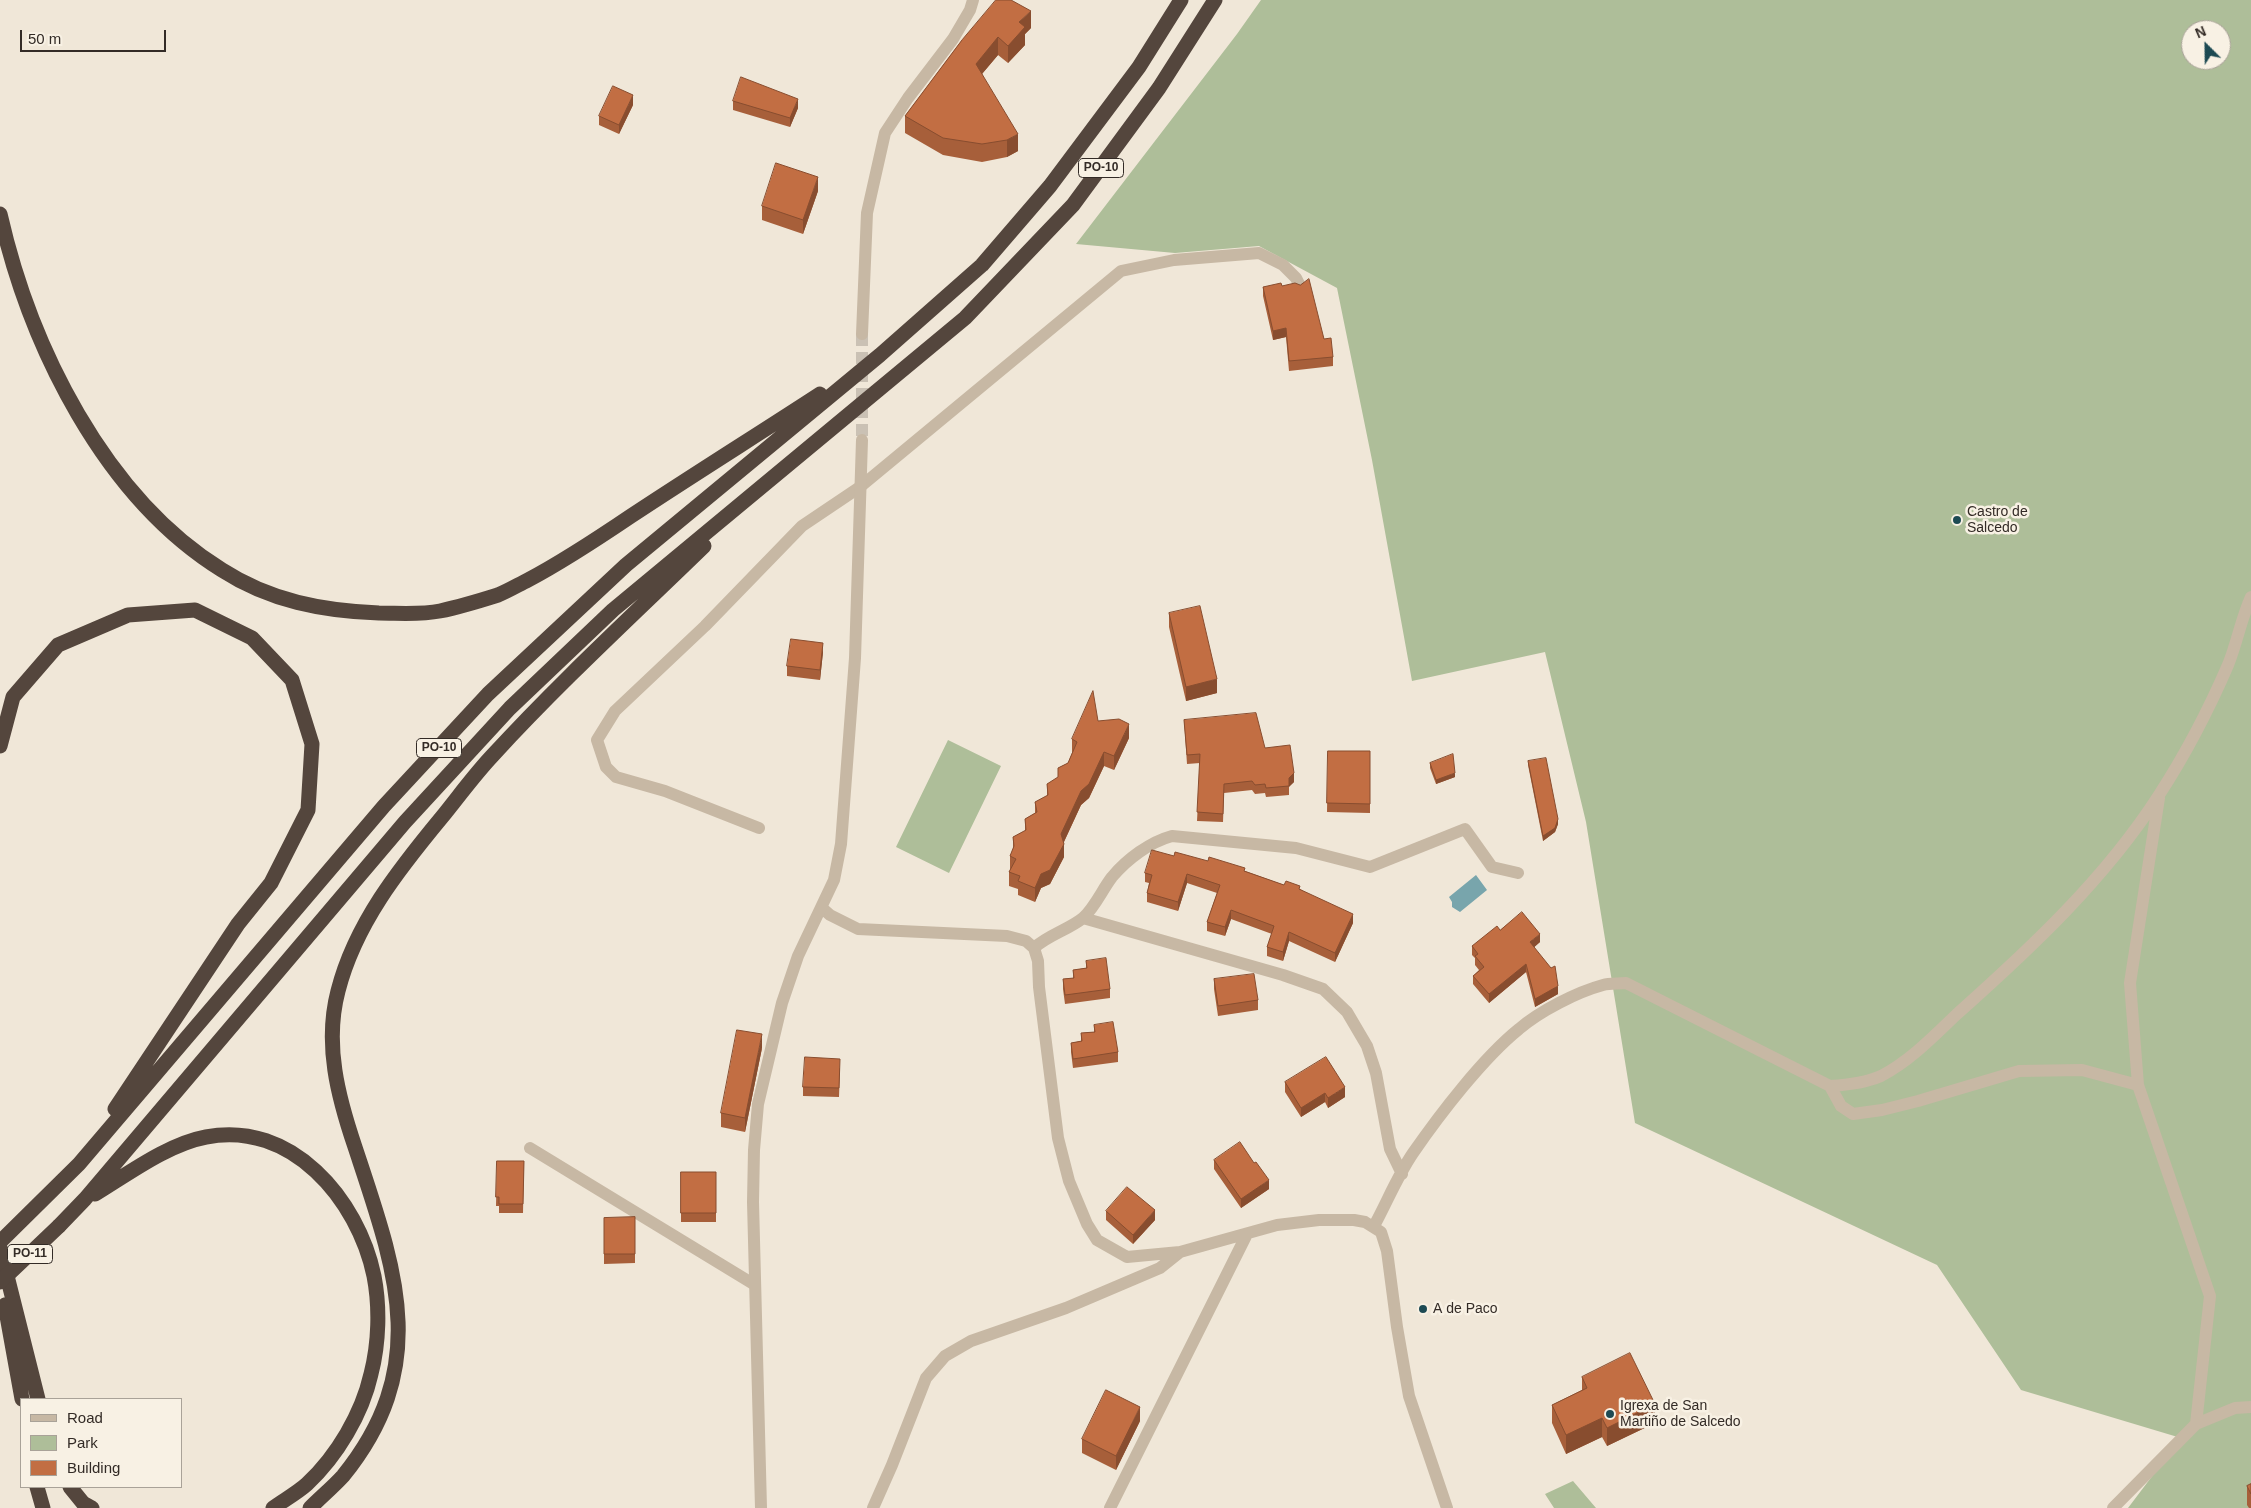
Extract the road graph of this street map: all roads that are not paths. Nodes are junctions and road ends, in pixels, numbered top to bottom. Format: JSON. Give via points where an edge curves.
{"nodes":[{"id":1,"x":973,"y":0,"type":"edge"},
{"id":2,"x":1181,"y":0,"type":"edge"},
{"id":3,"x":1215,"y":0,"type":"edge"},
{"id":4,"x":0,"y":214,"type":"edge"},
{"id":5,"x":1300,"y":286,"type":"edge"},
{"id":6,"x":862,"y":334,"type":"tunnel mouth"},
{"id":7,"x":880,"y":355,"type":"junction"},
{"id":8,"x":862,"y":440,"type":"tunnel mouth"},
{"id":9,"x":802,"y":452,"type":"junction"},
{"id":10,"x":860,"y":487,"type":"junction"},
{"id":11,"x":2251,"y":597,"type":"edge"},
{"id":12,"x":0,"y":746,"type":"edge"},
{"id":13,"x":2159,"y":795,"type":"junction"},
{"id":14,"x":759,"y":828,"type":"dead end"},
{"id":15,"x":1518,"y":873,"type":"dead end"},
{"id":16,"x":822,"y":908,"type":"junction"},
{"id":17,"x":1083,"y":918,"type":"junction"},
{"id":18,"x":1034,"y":948,"type":"junction"},
{"id":19,"x":2138,"y":1085,"type":"junction"},
{"id":20,"x":1830,"y":1086,"type":"junction"},
{"id":21,"x":530,"y":1148,"type":"dead end"},
{"id":22,"x":79,"y":1164,"type":"junction"},
{"id":23,"x":1402,"y":1174,"type":"junction"},
{"id":24,"x":50,"y":1194,"type":"joint"},
{"id":25,"x":85,"y":1199,"type":"junction"},
{"id":26,"x":60,"y":1226,"type":"joint"},
{"id":27,"x":1374,"y":1226,"type":"junction"},
{"id":28,"x":1247,"y":1234,"type":"junction"},
{"id":29,"x":0,"y":1242,"type":"edge"},
{"id":30,"x":0,"y":1248,"type":"edge"},
{"id":31,"x":1180,"y":1252,"type":"junction"},
{"id":32,"x":0,"y":1276,"type":"edge"},
{"id":33,"x":0,"y":1282,"type":"edge"},
{"id":34,"x":755,"y":1285,"type":"junction"},
{"id":35,"x":22,"y":1398,"type":"edge"},
{"id":36,"x":38,"y":1398,"type":"edge"},
{"id":37,"x":2251,"y":1407,"type":"edge"},
{"id":38,"x":2196,"y":1424,"type":"junction"},
{"id":39,"x":37,"y":1488,"type":"edge"},
{"id":40,"x":71,"y":1488,"type":"edge"},
{"id":41,"x":43,"y":1508,"type":"edge"},
{"id":42,"x":92,"y":1508,"type":"edge"},
{"id":43,"x":273,"y":1508,"type":"edge"},
{"id":44,"x":310,"y":1508,"type":"edge"},
{"id":45,"x":761,"y":1508,"type":"edge"},
{"id":46,"x":873,"y":1508,"type":"edge"},
{"id":47,"x":1110,"y":1508,"type":"edge"},
{"id":48,"x":1447,"y":1508,"type":"edge"},
{"id":49,"x":2113,"y":1508,"type":"edge"}],
"edges":[{"from":1,"to":6,"type":"street","via":[[953,39],[886,133],[867,213]]},
{"from":2,"to":7,"type":"highway","number":"PO-10","via":[[1139,67],[1050,186],[982,265]]},
{"from":3,"to":9,"type":"highway","number":"PO-10","via":[[1159,88],[1073,205],[965,318]]},
{"from":4,"to":7,"type":"highway","via":[[15,270],[50,360],[100,449],[132,491],[159,520],[222,570],[258,589],[306,606],[350,612],[408,614],[438,611],[501,594],[556,565]]},
{"from":5,"to":10,"type":"street","via":[[1283,265],[1259,253],[1174,260],[1121,272]]},
{"from":7,"to":22,"type":"highway","number":"PO-10","via":[[626,564],[488,694],[384,806]]},
{"from":8,"to":10,"type":"street"},
{"from":9,"to":25,"type":"highway","number":"PO-10","via":[[613,610],[510,708],[405,822]]},
{"from":9,"to":44,"type":"highway","via":[[591,654],[492,756],[405,862],[372,910],[349,953],[331,1027],[335,1075],[396,1282],[400,1331],[391,1390],[370,1436],[342,1476]]},
{"from":10,"to":14,"type":"street","via":[[802,526],[705,626],[615,711],[597,740],[606,767],[616,777],[665,791]]},
{"from":10,"to":16,"type":"street","via":[[855,658],[841,844],[834,880]]},
{"from":11,"to":13,"type":"street","via":[[2228,664],[2194,734]]},
{"from":12,"to":22,"type":"highway","via":[[13,697],[58,645],[128,615],[196,610],[252,638],[292,680],[312,744],[308,810],[271,883],[238,924]]},
{"from":13,"to":19,"type":"street","via":[[2130,983]]},
{"from":13,"to":20,"type":"street","via":[[2103,869],[2048,929],[1920,1048],[1880,1076]]},
{"from":15,"to":17,"type":"street","via":[[1492,867],[1465,829],[1370,867],[1296,848],[1172,836],[1155,841],[1113,876]]},
{"from":16,"to":18,"type":"street","via":[[858,929],[1007,936],[1018,938]]},
{"from":16,"to":34,"type":"street","via":[[798,956],[782,1004],[758,1104],[753,1194]]},
{"from":17,"to":18,"type":"street"},
{"from":17,"to":23,"type":"street","via":[[1323,989],[1347,1012],[1367,1046],[1376,1073],[1390,1149]]},
{"from":18,"to":31,"type":"street","via":[[1058,1138],[1069,1181],[1087,1224],[1098,1240],[1126,1257]]},
{"from":19,"to":20,"type":"street","via":[[2082,1070],[2019,1071],[1918,1101],[1853,1114],[1842,1106]]},
{"from":19,"to":38,"type":"street","via":[[2210,1296]]},
{"from":20,"to":23,"type":"street","via":[[1626,983],[1604,984],[1540,1014],[1519,1028],[1460,1092],[1413,1154]]},
{"from":21,"to":34,"type":"street"},
{"from":22,"to":24,"type":"highway","number":"PO-10"},
{"from":23,"to":27,"type":"street"},
{"from":24,"to":29,"type":"highway","number":"PO-11"},
{"from":25,"to":26,"type":"highway","number":"PO-10"},
{"from":25,"to":43,"type":"highway","via":[[176,1146],[206,1137],[239,1134],[273,1142],[301,1158],[331,1185],[366,1248],[374,1277],[376,1340],[371,1374],[359,1410],[338,1447],[307,1484]]},
{"from":26,"to":33,"type":"highway","number":"PO-11","bridge":true},
{"from":27,"to":28,"type":"street","via":[[1354,1220],[1319,1220],[1277,1225]]},
{"from":27,"to":48,"type":"street","via":[[1381,1232],[1387,1251],[1409,1396]]},
{"from":28,"to":31,"type":"street"},
{"from":28,"to":47,"type":"street"},
{"from":30,"to":36,"type":"highway"},
{"from":31,"to":46,"type":"street","via":[[1160,1268],[1066,1308],[971,1341],[945,1356],[926,1378]]},
{"from":32,"to":35,"type":"highway"},
{"from":34,"to":45,"type":"street"},
{"from":37,"to":38,"type":"street","via":[[2235,1408]]},
{"from":38,"to":49,"type":"street"},
{"from":39,"to":41,"type":"highway"},
{"from":40,"to":42,"type":"highway","via":[[83,1503]]}]}
